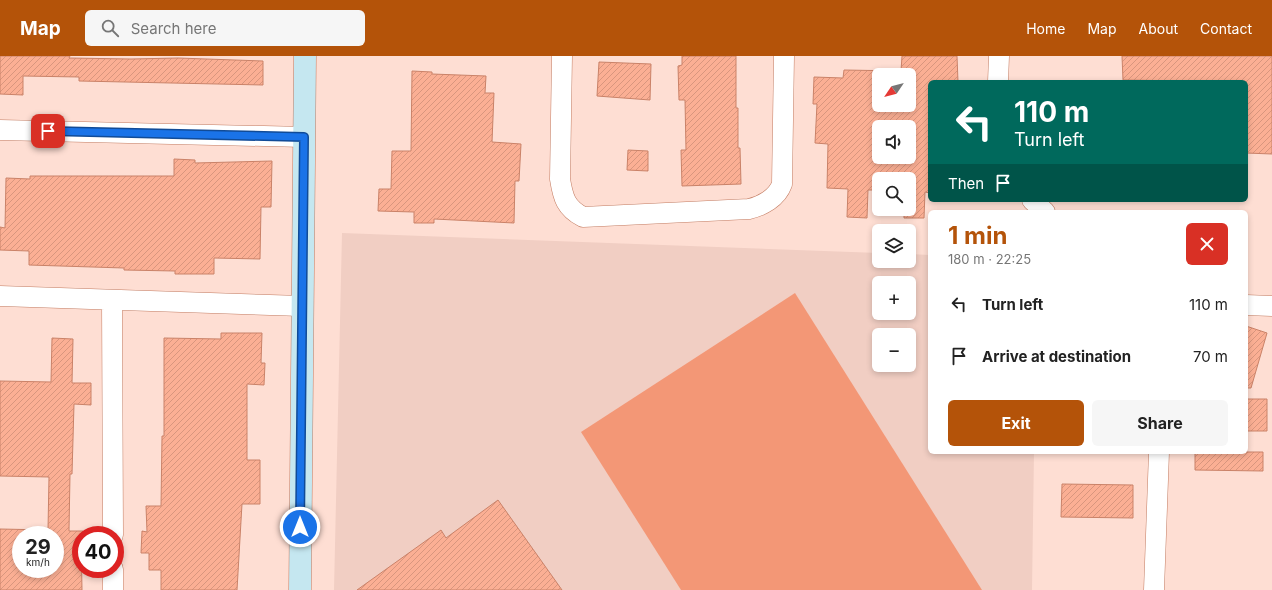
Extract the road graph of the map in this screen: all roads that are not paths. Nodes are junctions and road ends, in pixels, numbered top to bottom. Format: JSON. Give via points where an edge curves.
{"nodes":[{"id":1,"x":305,"y":56,"type":"edge"},
{"id":2,"x":562,"y":56,"type":"edge"},
{"id":3,"x":784,"y":56,"type":"edge"},
{"id":4,"x":999,"y":56,"type":"edge"},
{"id":5,"x":998,"y":80,"type":"edge"},
{"id":6,"x":0,"y":130,"type":"edge"},
{"id":7,"x":304,"y":137,"type":"junction"},
{"id":8,"x":1034,"y":202,"type":"edge"},
{"id":9,"x":1043,"y":210,"type":"edge"},
{"id":10,"x":0,"y":296,"type":"edge"},
{"id":11,"x":112,"y":300,"type":"junction"},
{"id":12,"x":1248,"y":305,"type":"edge"},
{"id":13,"x":302,"y":306,"type":"junction"},
{"id":14,"x":1272,"y":306,"type":"edge"},
{"id":15,"x":1159,"y":454,"type":"edge"},
{"id":16,"x":113,"y":526,"type":"edge"},
{"id":17,"x":113,"y":578,"type":"edge"},
{"id":18,"x":113,"y":590,"type":"edge"},
{"id":19,"x":300,"y":590,"type":"edge"},
{"id":20,"x":1154,"y":590,"type":"edge"}],
"edges":[{"from":1,"to":7,"type":"street"},
{"from":2,"to":3,"type":"street","via":[[562,196],[572,211],[583,217],[749,209],[770,200],[782,184]]},
{"from":4,"to":5,"type":"street"},
{"from":6,"to":7,"type":"street"},
{"from":7,"to":13,"type":"street"},
{"from":8,"to":9,"type":"street"},
{"from":10,"to":11,"type":"street"},
{"from":11,"to":13,"type":"street"},
{"from":11,"to":16,"type":"street"},
{"from":12,"to":14,"type":"street"},
{"from":13,"to":19,"type":"street"},
{"from":15,"to":20,"type":"street"},
{"from":17,"to":18,"type":"street"}]}
